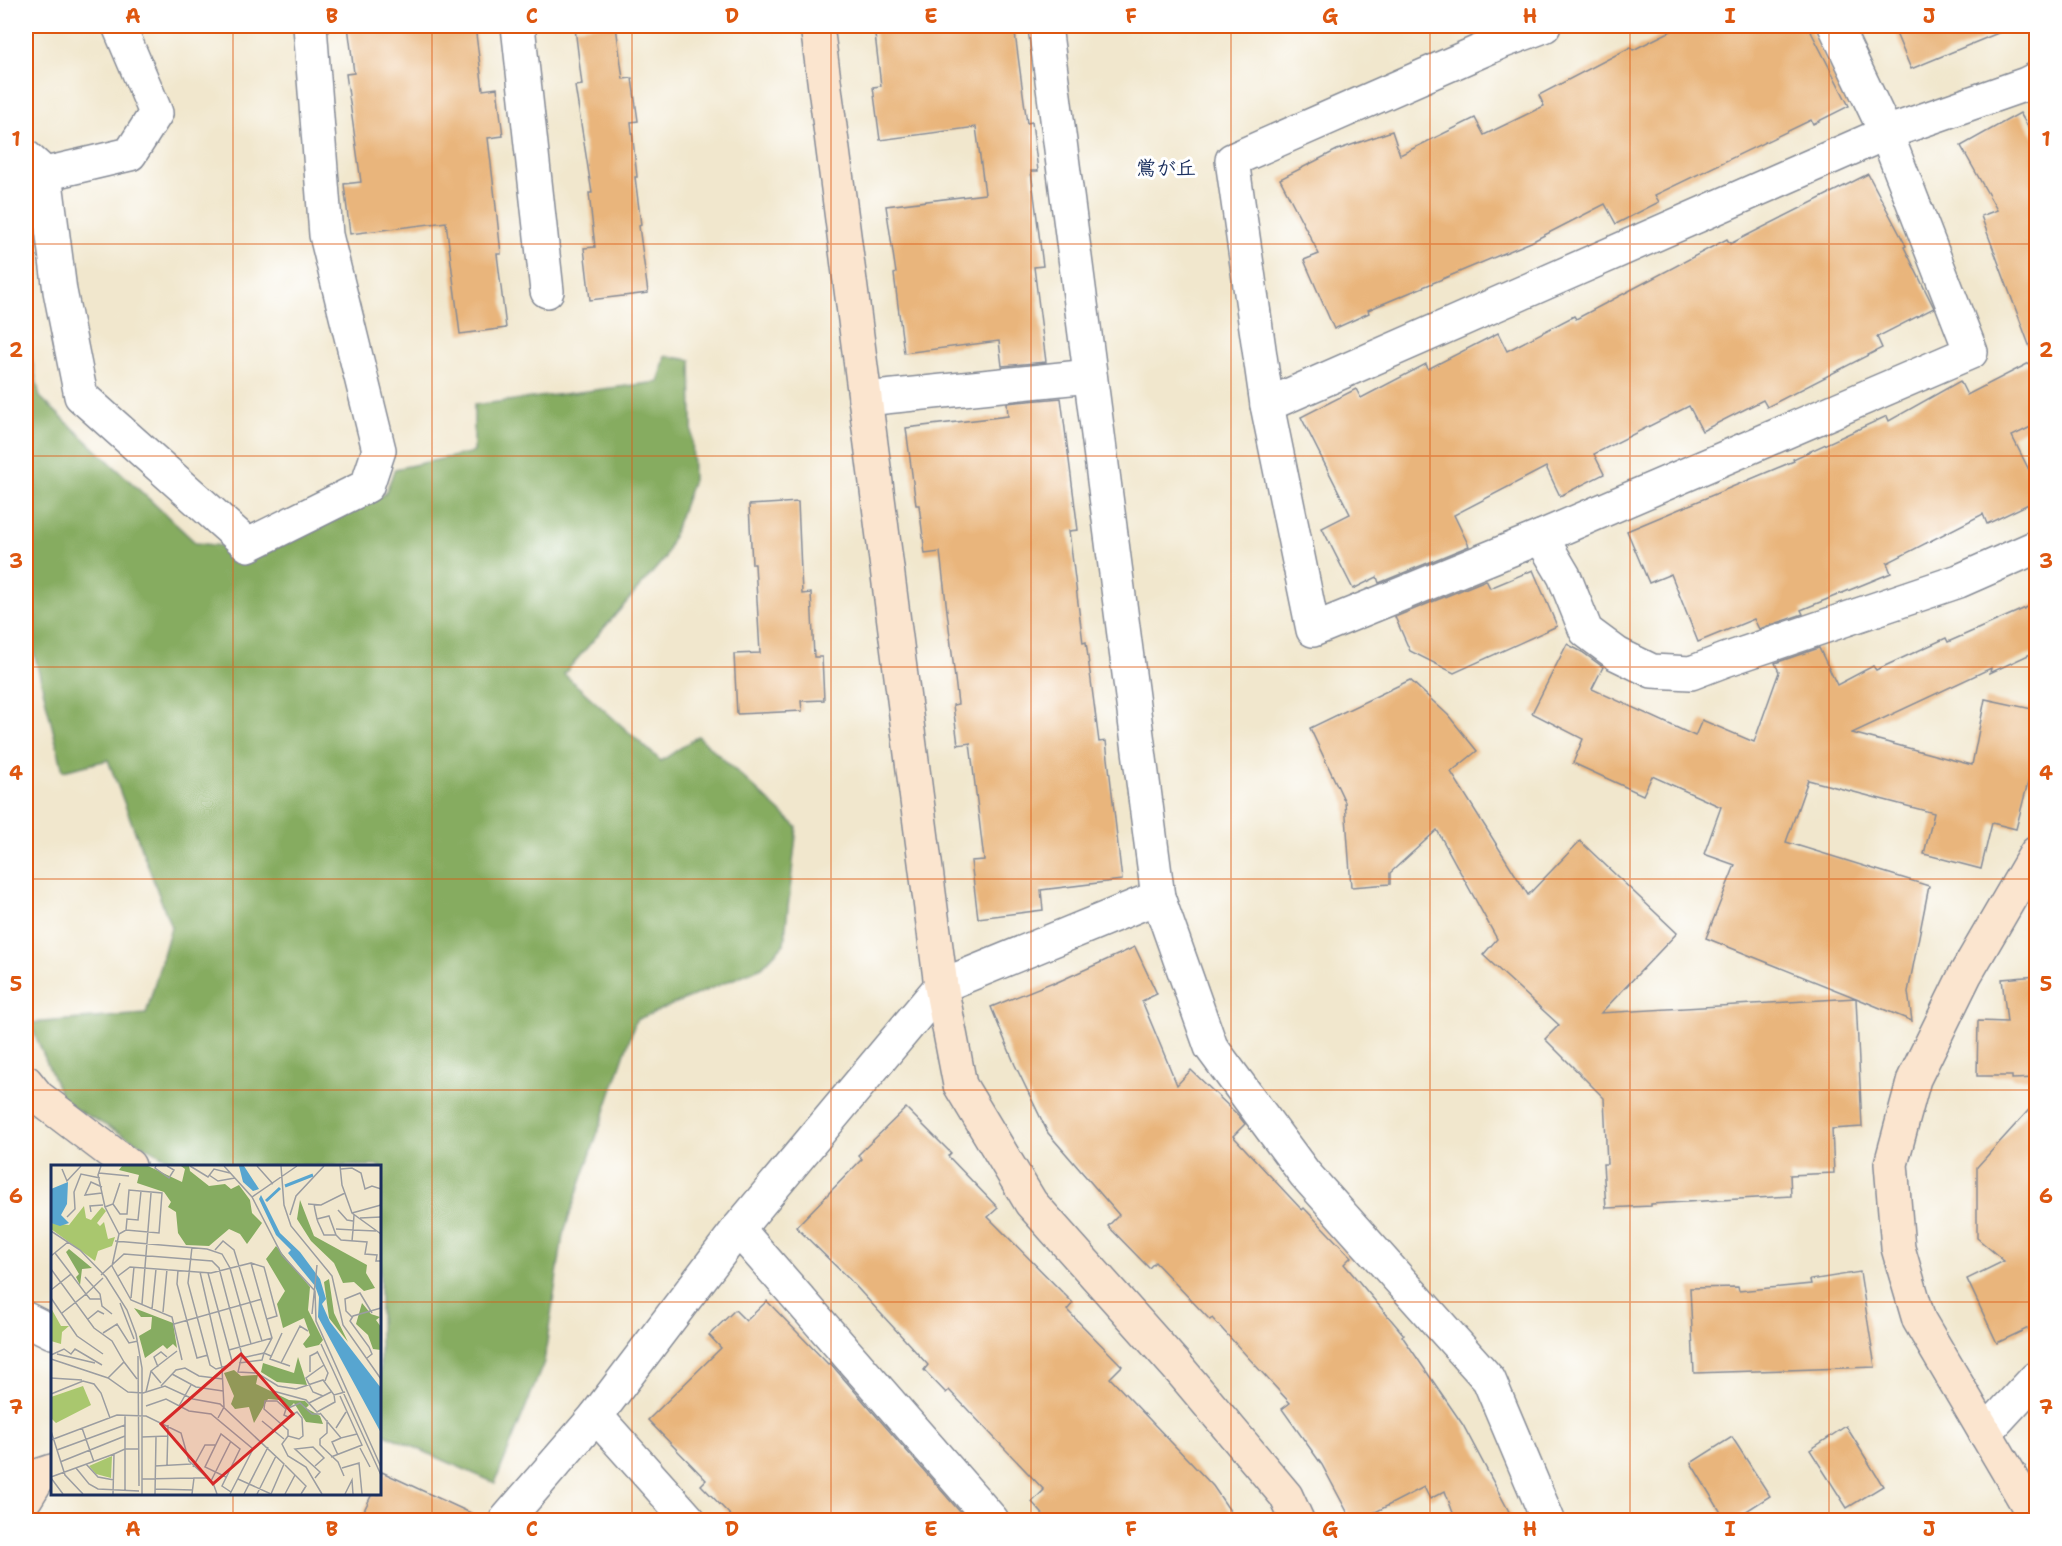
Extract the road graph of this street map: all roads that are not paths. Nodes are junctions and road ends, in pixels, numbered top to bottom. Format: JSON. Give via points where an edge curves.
{"nodes":[{"id":1,"x":119,"y":26,"type":"edge"},
{"id":2,"x":310,"y":26,"type":"edge"},
{"id":3,"x":518,"y":26,"type":"edge"},
{"id":4,"x":817,"y":26,"type":"edge"},
{"id":5,"x":1045,"y":26,"type":"edge"},
{"id":6,"x":1544,"y":26,"type":"edge"},
{"id":7,"x":1834,"y":26,"type":"edge"},
{"id":8,"x":1497,"y":34,"type":"edge"},
{"id":9,"x":2037,"y":79,"type":"edge"},
{"id":10,"x":1886,"y":133,"type":"junction"},
{"id":11,"x":35,"y":165,"type":"edge"},
{"id":12,"x":547,"y":291,"type":"dead end"},
{"id":13,"x":1090,"y":376,"type":"junction"},
{"id":14,"x":865,"y":399,"type":"junction"},
{"id":15,"x":1267,"y":405,"type":"junction"},
{"id":16,"x":1541,"y":537,"type":"junction"},
{"id":17,"x":2037,"y":547,"type":"edge"},
{"id":18,"x":2037,"y":853,"type":"edge"},
{"id":19,"x":1158,"y":897,"type":"junction"},
{"id":20,"x":941,"y":986,"type":"junction"},
{"id":21,"x":26,"y":1082,"type":"edge"},
{"id":22,"x":126,"y":1165,"type":"edge"},
{"id":23,"x":738,"y":1229,"type":"junction"},
{"id":24,"x":26,"y":1319,"type":"edge"},
{"id":25,"x":51,"y":1332,"type":"edge"},
{"id":26,"x":2037,"y":1378,"type":"edge"},
{"id":27,"x":596,"y":1416,"type":"junction"},
{"id":28,"x":1985,"y":1432,"type":"junction"},
{"id":29,"x":2037,"y":1519,"type":"edge"},
{"id":30,"x":506,"y":1521,"type":"edge"},
{"id":31,"x":689,"y":1521,"type":"edge"},
{"id":32,"x":992,"y":1521,"type":"edge"},
{"id":33,"x":1297,"y":1521,"type":"edge"},
{"id":34,"x":1548,"y":1521,"type":"edge"}],
"edges":[{"from":1,"to":11,"type":"street","via":[[156,113],[130,154]]},
{"from":2,"to":11,"type":"street","via":[[326,235],[379,450],[367,486],[248,545],[81,396]]},
{"from":3,"to":12,"type":"street"},
{"from":4,"to":14,"type":"street"},
{"from":5,"to":13,"type":"street"},
{"from":6,"to":8,"type":"street"},
{"from":7,"to":10,"type":"street"},
{"from":8,"to":15,"type":"street","via":[[1232,160]]},
{"from":9,"to":10,"type":"street"},
{"from":10,"to":15,"type":"street"},
{"from":10,"to":16,"type":"street","via":[[1971,352]]},
{"from":13,"to":14,"type":"street"},
{"from":13,"to":19,"type":"street"},
{"from":14,"to":20,"type":"street"},
{"from":15,"to":16,"type":"street","via":[[1313,630]]},
{"from":16,"to":17,"type":"street","via":[[1564,576],[1586,631],[1617,654],[1652,671],[1691,673],[1959,581]]},
{"from":18,"to":28,"type":"street","via":[[1965,975],[1914,1079],[1891,1164],[1898,1248],[1920,1320]]},
{"from":19,"to":20,"type":"street"},
{"from":19,"to":34,"type":"street","via":[[1211,1047],[1305,1174],[1489,1380]]},
{"from":20,"to":23,"type":"street"},
{"from":20,"to":33,"type":"street","via":[[960,1085],[1031,1203],[1286,1496]]},
{"from":21,"to":22,"type":"street","via":[[38,1097]]},
{"from":23,"to":27,"type":"street"},
{"from":23,"to":32,"type":"street"},
{"from":24,"to":25,"type":"street"},
{"from":26,"to":28,"type":"street"},
{"from":27,"to":30,"type":"street"},
{"from":27,"to":31,"type":"street"},
{"from":28,"to":29,"type":"street"}]}
